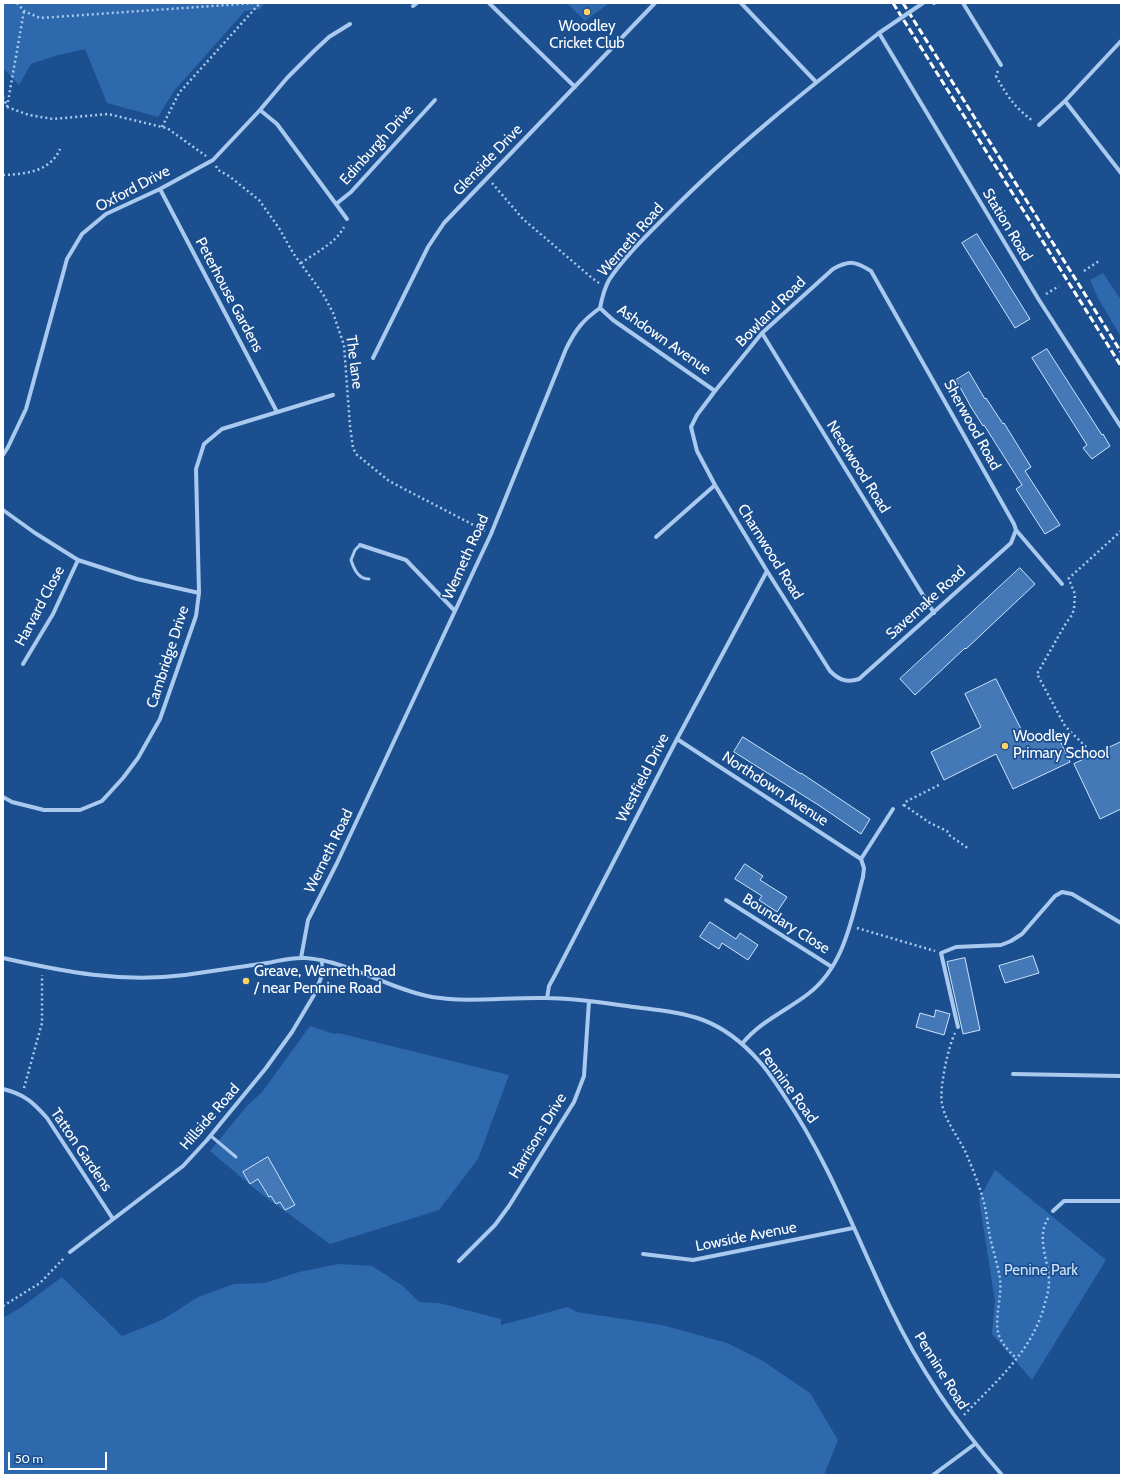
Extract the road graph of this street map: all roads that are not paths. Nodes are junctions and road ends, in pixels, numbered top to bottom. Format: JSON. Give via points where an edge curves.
{"nodes":[{"id":1,"x":489,"y":3,"type":"edge"},
{"id":2,"x":655,"y":3,"type":"edge"},
{"id":3,"x":741,"y":3,"type":"edge"},
{"id":4,"x":923,"y":3,"type":"edge"},
{"id":5,"x":963,"y":3,"type":"edge"},
{"id":6,"x":350,"y":24,"type":"dead end"},
{"id":7,"x":879,"y":33,"type":"junction"},
{"id":8,"x":1121,"y":42,"type":"edge"},
{"id":9,"x":1001,"y":64,"type":"road end"},
{"id":10,"x":816,"y":82,"type":"junction"},
{"id":11,"x":575,"y":87,"type":"junction"},
{"id":12,"x":435,"y":100,"type":"dead end"},
{"id":13,"x":1065,"y":101,"type":"junction"},
{"id":14,"x":260,"y":110,"type":"junction"},
{"id":15,"x":1039,"y":125,"type":"road end"},
{"id":16,"x":1121,"y":173,"type":"edge"},
{"id":17,"x":160,"y":189,"type":"junction"},
{"id":18,"x":336,"y":204,"type":"junction"},
{"id":19,"x":347,"y":219,"type":"road end"},
{"id":20,"x":871,"y":271,"type":"joint"},
{"id":21,"x":600,"y":308,"type":"junction"},
{"id":22,"x":762,"y":333,"type":"junction"},
{"id":23,"x":373,"y":358,"type":"dead end"},
{"id":24,"x":715,"y":391,"type":"junction"},
{"id":25,"x":333,"y":396,"type":"dead end"},
{"id":26,"x":277,"y":412,"type":"junction"},
{"id":27,"x":691,"y":427,"type":"joint"},
{"id":28,"x":1121,"y":427,"type":"edge"},
{"id":29,"x":3,"y":455,"type":"edge"},
{"id":30,"x":715,"y":485,"type":"junction"},
{"id":31,"x":3,"y":510,"type":"edge"},
{"id":32,"x":1016,"y":530,"type":"junction"},
{"id":33,"x":656,"y":537,"type":"dead end"},
{"id":34,"x":360,"y":546,"type":"joint"},
{"id":35,"x":78,"y":560,"type":"junction"},
{"id":36,"x":767,"y":571,"type":"junction"},
{"id":37,"x":369,"y":579,"type":"dead end"},
{"id":38,"x":1062,"y":584,"type":"road end"},
{"id":39,"x":199,"y":594,"type":"junction"},
{"id":40,"x":455,"y":611,"type":"junction"},
{"id":41,"x":934,"y":613,"type":"junction"},
{"id":42,"x":23,"y":664,"type":"dead end"},
{"id":43,"x":843,"y":680,"type":"joint"},
{"id":44,"x":677,"y":739,"type":"junction"},
{"id":45,"x":3,"y":797,"type":"edge"},
{"id":46,"x":893,"y":809,"type":"road end"},
{"id":47,"x":861,"y":859,"type":"junction"},
{"id":48,"x":726,"y":900,"type":"dead end"},
{"id":49,"x":1121,"y":923,"type":"edge"},
{"id":50,"x":3,"y":958,"type":"edge"},
{"id":51,"x":301,"y":958,"type":"junction"},
{"id":52,"x":322,"y":960,"type":"junction"},
{"id":53,"x":832,"y":967,"type":"junction"},
{"id":54,"x":547,"y":998,"type":"junction"},
{"id":55,"x":589,"y":1001,"type":"junction"},
{"id":56,"x":958,"y":1027,"type":"road end"},
{"id":57,"x":742,"y":1044,"type":"junction"},
{"id":58,"x":1013,"y":1074,"type":"dead end"},
{"id":59,"x":1121,"y":1076,"type":"edge"},
{"id":60,"x":3,"y":1089,"type":"edge"},
{"id":61,"x":211,"y":1136,"type":"junction"},
{"id":62,"x":236,"y":1157,"type":"dead end"},
{"id":63,"x":1121,"y":1202,"type":"edge"},
{"id":64,"x":1053,"y":1211,"type":"road end"},
{"id":65,"x":113,"y":1219,"type":"junction"},
{"id":66,"x":853,"y":1228,"type":"junction"},
{"id":67,"x":70,"y":1252,"type":"road end"},
{"id":68,"x":643,"y":1254,"type":"dead end"},
{"id":69,"x":459,"y":1261,"type":"dead end"},
{"id":70,"x":975,"y":1444,"type":"junction"},
{"id":71,"x":933,"y":1475,"type":"edge"},
{"id":72,"x":1002,"y":1475,"type":"edge"}],
"edges":[{"from":1,"to":11,"type":"street"},
{"from":2,"to":11,"type":"street","name":"Glenside Drive"},
{"from":3,"to":10,"type":"street"},
{"from":4,"to":7,"type":"street","name":"Werneth Road","bridge":true},
{"from":5,"to":9,"type":"street"},
{"from":6,"to":14,"type":"street","name":"Oxford Drive","via":[[329,37],[315,50]]},
{"from":7,"to":10,"type":"street","name":"Werneth Road"},
{"from":7,"to":28,"type":"street","name":"Station Road","via":[[1039,300]]},
{"from":8,"to":13,"type":"street"},
{"from":10,"to":21,"type":"street","name":"Werneth Road","via":[[691,191],[653,229],[618,268],[603,292]]},
{"from":11,"to":23,"type":"street","name":"Glenside Drive","via":[[444,223],[428,247]]},
{"from":12,"to":18,"type":"street","name":"Edinburgh Drive","via":[[351,192]]},
{"from":13,"to":15,"type":"street"},
{"from":13,"to":16,"type":"street"},
{"from":14,"to":17,"type":"street","name":"Oxford Drive","via":[[213,160]]},
{"from":14,"to":18,"type":"street","name":"Edinburgh Drive","via":[[276,124]]},
{"from":17,"to":26,"type":"street","name":"Peterhouse Gardens"},
{"from":17,"to":29,"type":"street","name":"Oxford Drive","via":[[106,214],[82,234],[67,259],[26,409]]},
{"from":18,"to":19,"type":"street","name":"Edinburgh Drive"},
{"from":20,"to":22,"type":"street","name":"Bowland Road","via":[[858,263],[844,263],[833,269]]},
{"from":20,"to":32,"type":"street","name":"Sherwood Road"},
{"from":21,"to":24,"type":"street","name":"Ashdown Avenue","via":[[613,320]]},
{"from":21,"to":40,"type":"street","name":"Werneth Road","via":[[575,331],[566,349],[491,534]]},
{"from":22,"to":24,"type":"street","name":"Bowland Road"},
{"from":22,"to":41,"type":"street","name":"Needwood Road"},
{"from":24,"to":27,"type":"street","name":"Bowland Road"},
{"from":25,"to":26,"type":"street","name":"Cambridge Drive"},
{"from":26,"to":39,"type":"street","name":"Cambridge Drive","via":[[222,429],[204,444],[196,468]]},
{"from":27,"to":30,"type":"street","name":"Charnwood Road","via":[[697,451]]},
{"from":30,"to":33,"type":"street"},
{"from":30,"to":36,"type":"street","name":"Charnwood Road"},
{"from":31,"to":35,"type":"street"},
{"from":32,"to":38,"type":"street","name":"Sherwood Road"},
{"from":32,"to":41,"type":"street","name":"Savernake Road","via":[[1011,543]]},
{"from":34,"to":37,"type":"lane","via":[[355,550],[351,560],[354,570],[364,579]]},
{"from":34,"to":40,"type":"street","via":[[406,560]]},
{"from":35,"to":39,"type":"street","via":[[137,579]]},
{"from":35,"to":42,"type":"street","name":"Harvard Close","via":[[53,614]]},
{"from":36,"to":43,"type":"street","name":"Charnwood Road","via":[[830,671]]},
{"from":36,"to":44,"type":"street","name":"Westfield Drive"},
{"from":39,"to":45,"type":"street","name":"Cambridge Drive","via":[[196,616],[160,719],[138,758],[102,801],[80,810],[44,810],[12,802]]},
{"from":40,"to":51,"type":"street","name":"Werneth Road","via":[[308,920]]},
{"from":41,"to":43,"type":"street","name":"Savernake Road","via":[[859,680]]},
{"from":44,"to":47,"type":"street","name":"Northdown Avenue"},
{"from":44,"to":54,"type":"street","name":"Westfield Drive","via":[[554,975]]},
{"from":46,"to":47,"type":"street"},
{"from":47,"to":53,"type":"street","via":[[863,877],[842,949]]},
{"from":48,"to":53,"type":"street","name":"Boundary Close"},
{"from":49,"to":56,"type":"street","via":[[1072,894],[1062,892],[1055,896],[1022,934],[1011,941],[1001,945],[956,947],[941,953]]},
{"from":50,"to":51,"type":"street","via":[[97,976],[138,978],[182,975]]},
{"from":51,"to":52,"type":"street","name":"Pennine Road"},
{"from":52,"to":54,"type":"street","name":"Pennine Road","via":[[431,996],[475,1001]]},
{"from":52,"to":61,"type":"street","name":"Hillside Road","via":[[321,978],[314,995],[292,1032]]},
{"from":53,"to":57,"type":"street","via":[[821,983],[758,1027]]},
{"from":54,"to":55,"type":"street","name":"Pennine Road"},
{"from":55,"to":57,"type":"street","name":"Pennine Road","via":[[703,1020],[722,1029]]},
{"from":55,"to":69,"type":"street","name":"Harrisons Drive","via":[[584,1076],[574,1102],[509,1206],[495,1225]]},
{"from":57,"to":66,"type":"street","name":"Pennine Road","via":[[772,1077],[808,1133]]},
{"from":58,"to":59,"type":"street"},
{"from":60,"to":65,"type":"street","name":"Tatton Gardens","via":[[22,1094],[47,1118]]},
{"from":61,"to":62,"type":"lane"},
{"from":61,"to":65,"type":"street","name":"Hillside Road","via":[[182,1166]]},
{"from":63,"to":64,"type":"street","via":[[1064,1201]]},
{"from":65,"to":67,"type":"street","name":"Hillside Road"},
{"from":66,"to":68,"type":"street","name":"Lowside Avenue","via":[[693,1260]]},
{"from":66,"to":70,"type":"street","name":"Pennine Road","via":[[914,1353]]},
{"from":70,"to":71,"type":"street"},
{"from":70,"to":72,"type":"street","name":"Pennine Road"}]}
